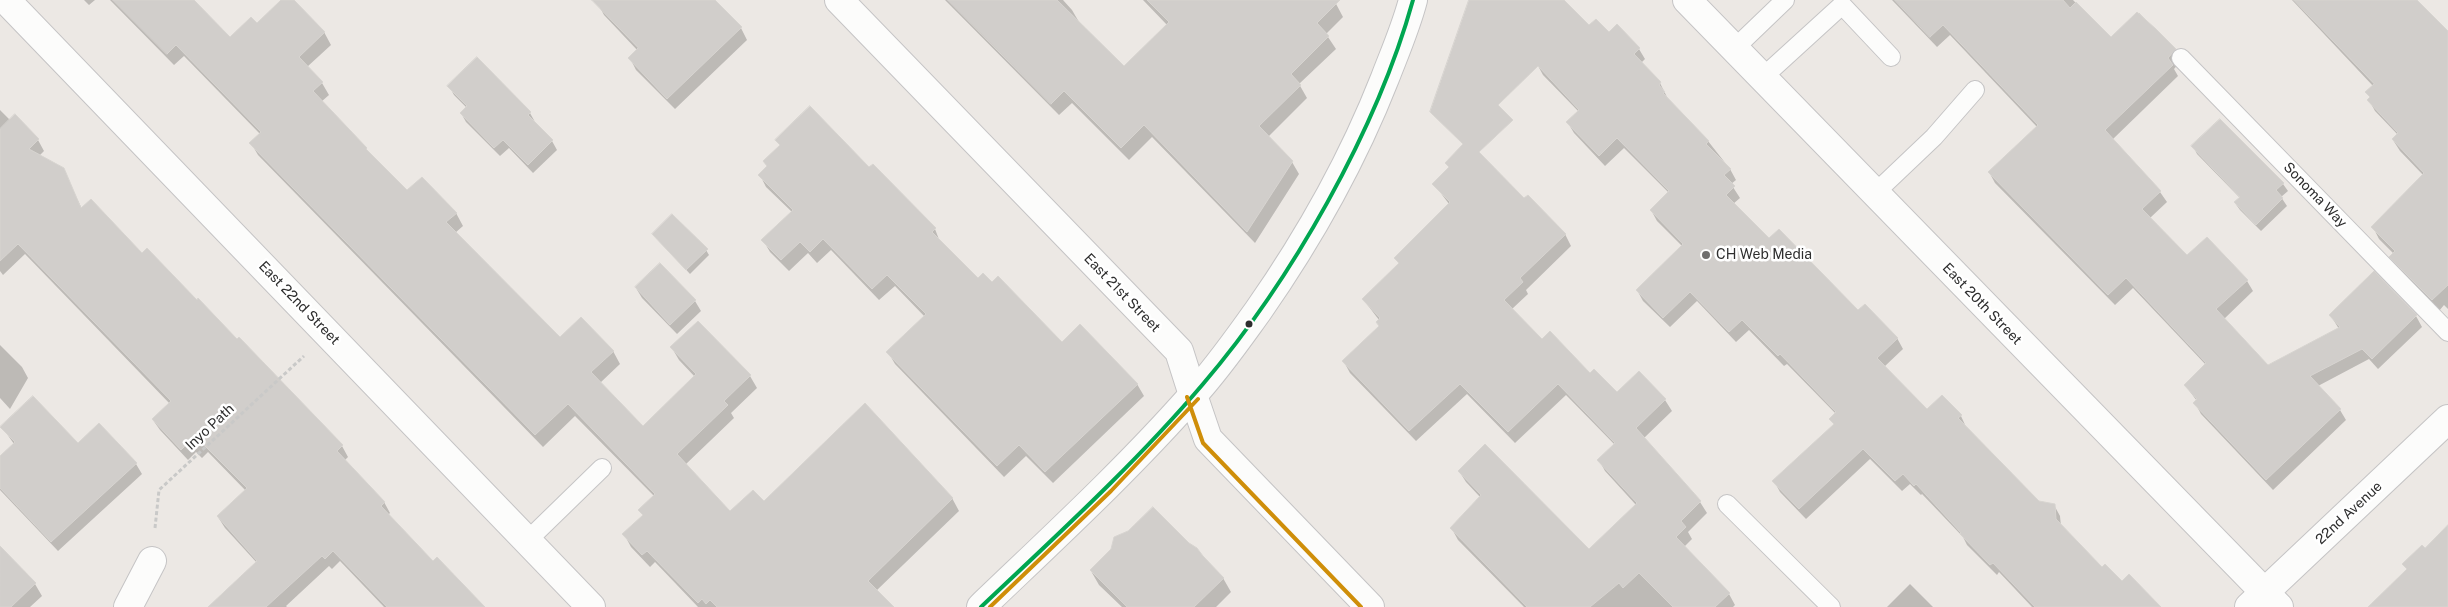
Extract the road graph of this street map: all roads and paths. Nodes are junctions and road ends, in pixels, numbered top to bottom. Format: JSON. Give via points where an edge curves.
{"nodes":[{"id":1,"x":6,"y":0,"type":"edge"},
{"id":2,"x":839,"y":0,"type":"edge"},
{"id":3,"x":1414,"y":0,"type":"edge"},
{"id":4,"x":1687,"y":0,"type":"edge"},
{"id":5,"x":1785,"y":0,"type":"edge"},
{"id":6,"x":1734,"y":49,"type":"junction"},
{"id":7,"x":1891,"y":57,"type":"dead end"},
{"id":8,"x":2181,"y":58,"type":"dead end"},
{"id":9,"x":1762,"y":78,"type":"junction"},
{"id":10,"x":1976,"y":90,"type":"dead end"},
{"id":11,"x":1874,"y":194,"type":"junction"},
{"id":12,"x":2448,"y":332,"type":"edge"},
{"id":13,"x":329,"y":334,"type":"junction"},
{"id":14,"x":1193,"y":395,"type":"junction"},
{"id":15,"x":2448,"y":419,"type":"edge"},
{"id":16,"x":602,"y":468,"type":"dead end"},
{"id":17,"x":1727,"y":504,"type":"dead end"},
{"id":18,"x":527,"y":541,"type":"junction"},
{"id":19,"x":152,"y":561,"type":"joint"},
{"id":20,"x":2264,"y":602,"type":"edge"},
{"id":21,"x":128,"y":607,"type":"edge"},
{"id":22,"x":591,"y":607,"type":"edge"},
{"id":23,"x":981,"y":607,"type":"edge"},
{"id":24,"x":1370,"y":607,"type":"edge"},
{"id":25,"x":1831,"y":607,"type":"edge"}],
"edges":[{"from":1,"to":13,"type":"street","name":"East 22nd Street"},
{"from":2,"to":14,"type":"street","name":"East 21st Street","via":[[1179,351]]},
{"from":3,"to":14,"type":"street","via":[[1366,127],[1334,190],[1295,257],[1230,351]]},
{"from":4,"to":6,"type":"street","name":"East 20th Street"},
{"from":5,"to":6,"type":"lane"},
{"from":6,"to":9,"type":"street","name":"East 20th Street"},
{"from":7,"to":9,"type":"lane","via":[[1842,5]]},
{"from":8,"to":12,"type":"lane","name":"Sonoma Way"},
{"from":9,"to":11,"type":"street","name":"East 20th Street"},
{"from":10,"to":11,"type":"lane","via":[[1934,137]]},
{"from":11,"to":20,"type":"street","name":"East 20th Street"},
{"from":13,"to":18,"type":"street","name":"East 22nd Street"},
{"from":13,"to":19,"type":"path","name":"Inyo Path","via":[[159,490]]},
{"from":14,"to":23,"type":"street","via":[[1107,486]]},
{"from":14,"to":24,"type":"street","name":"East 21st Street","via":[[1208,439]]},
{"from":15,"to":20,"type":"street","name":"22nd Avenue"},
{"from":16,"to":18,"type":"lane"},
{"from":17,"to":25,"type":"lane"},
{"from":18,"to":22,"type":"street","name":"East 22nd Street"},
{"from":19,"to":21,"type":"street"}]}
